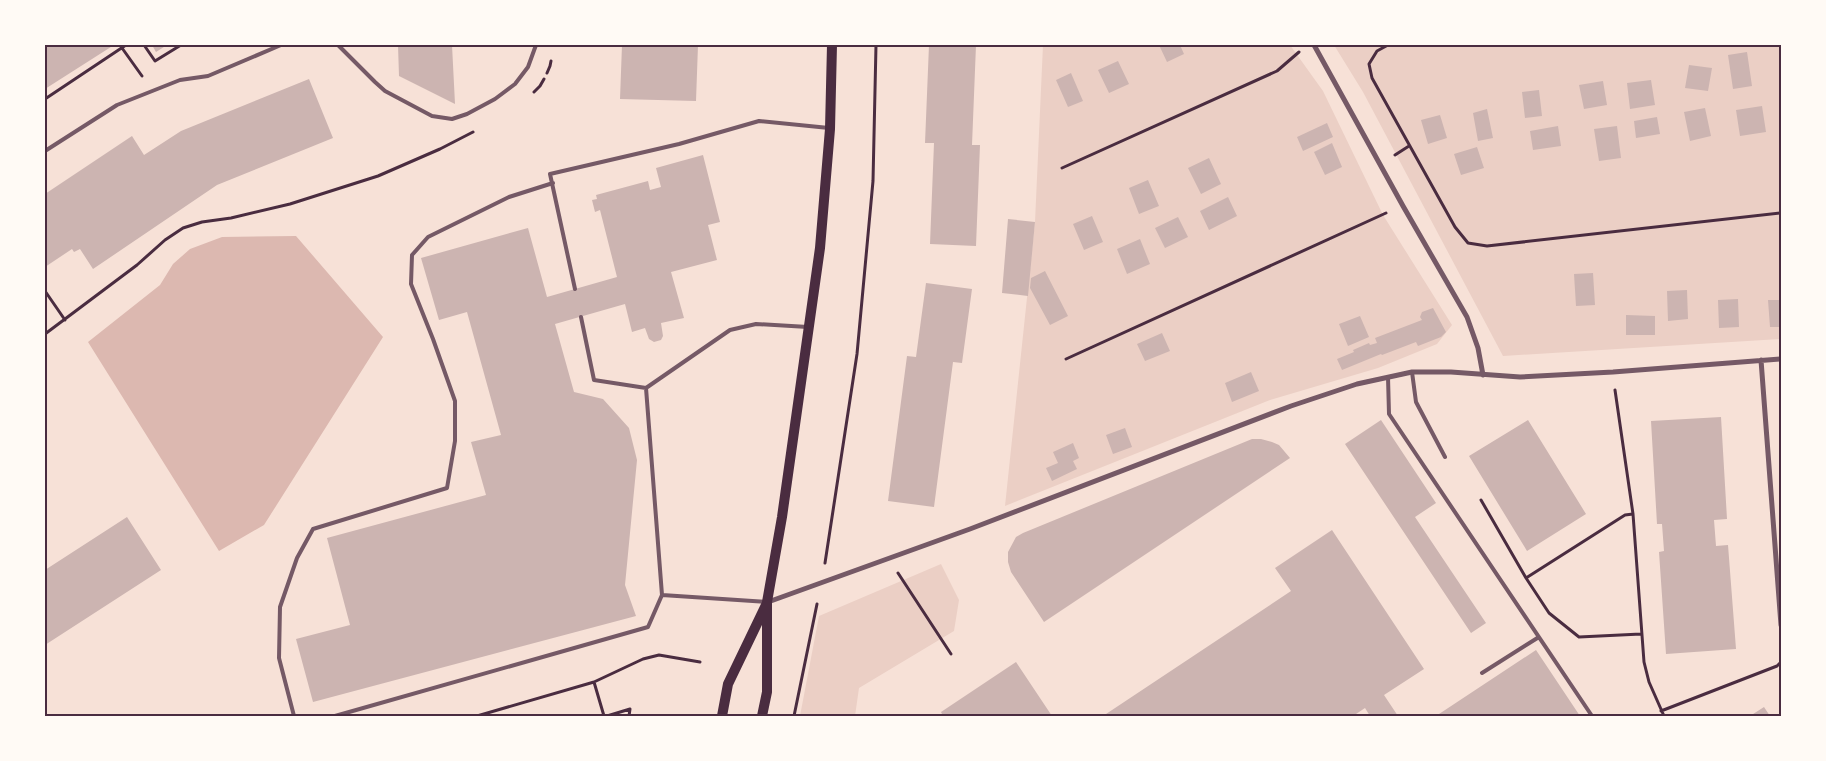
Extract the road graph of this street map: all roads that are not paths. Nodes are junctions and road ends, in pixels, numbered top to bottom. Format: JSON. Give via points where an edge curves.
{"nodes":[{"id":1,"x":282,"y":45,"type":"edge"},
{"id":2,"x":338,"y":45,"type":"edge"},
{"id":3,"x":536,"y":45,"type":"edge"},
{"id":4,"x":832,"y":45,"type":"edge"},
{"id":5,"x":1314,"y":45,"type":"edge"},
{"id":6,"x":830,"y":129,"type":"junction"},
{"id":7,"x":45,"y":151,"type":"edge"},
{"id":8,"x":553,"y":183,"type":"junction"},
{"id":9,"x":575,"y":289,"type":"dead end"},
{"id":10,"x":581,"y":317,"type":"dead end"},
{"id":11,"x":810,"y":327,"type":"junction"},
{"id":12,"x":1781,"y":359,"type":"edge"},
{"id":13,"x":1760,"y":360,"type":"junction"},
{"id":14,"x":1412,"y":372,"type":"junction"},
{"id":15,"x":1483,"y":376,"type":"junction"},
{"id":16,"x":1388,"y":377,"type":"junction"},
{"id":17,"x":646,"y":388,"type":"junction"},
{"id":18,"x":1444,"y":457,"type":"dead end"},
{"id":19,"x":662,"y":595,"type":"junction"},
{"id":20,"x":767,"y":602,"type":"junction"},
{"id":21,"x":1781,"y":625,"type":"edge"},
{"id":22,"x":1539,"y":637,"type":"junction"},
{"id":23,"x":1482,"y":673,"type":"dead end"},
{"id":24,"x":294,"y":716,"type":"edge"},
{"id":25,"x":335,"y":716,"type":"edge"},
{"id":26,"x":722,"y":716,"type":"edge"},
{"id":27,"x":762,"y":716,"type":"edge"},
{"id":28,"x":1592,"y":716,"type":"edge"}],
"edges":[{"from":1,"to":7,"type":"lane","via":[[208,76],[180,80],[117,105]]},
{"from":2,"to":3,"type":"lane","via":[[385,91],[432,116],[452,119],[495,99],[516,84],[528,67]]},
{"from":4,"to":6,"type":"main road"},
{"from":5,"to":15,"type":"street","via":[[1468,316]]},
{"from":6,"to":8,"type":"lane","via":[[759,122],[550,174]]},
{"from":6,"to":11,"type":"main road"},
{"from":8,"to":9,"type":"lane"},
{"from":8,"to":24,"type":"lane","via":[[509,196],[428,237],[412,255],[411,284],[455,401],[455,441],[446,488],[313,529],[297,558],[280,607],[279,658]]},
{"from":10,"to":17,"type":"lane","via":[[594,380]]},
{"from":11,"to":17,"type":"lane","via":[[756,324],[730,330]]},
{"from":11,"to":20,"type":"main road"},
{"from":12,"to":13,"type":"street"},
{"from":13,"to":15,"type":"street","via":[[1613,372]]},
{"from":13,"to":21,"type":"street"},
{"from":14,"to":15,"type":"street"},
{"from":14,"to":16,"type":"street"},
{"from":14,"to":18,"type":"lane","via":[[1416,402]]},
{"from":16,"to":20,"type":"street","via":[[1291,406],[970,529]]},
{"from":16,"to":22,"type":"lane","via":[[1390,414]]},
{"from":17,"to":19,"type":"lane"},
{"from":19,"to":20,"type":"lane"},
{"from":19,"to":25,"type":"lane","via":[[648,626]]},
{"from":20,"to":26,"type":"main road","via":[[728,684]]},
{"from":20,"to":27,"type":"main road","via":[[767,692]]},
{"from":22,"to":23,"type":"lane"},
{"from":22,"to":28,"type":"lane"}]}
